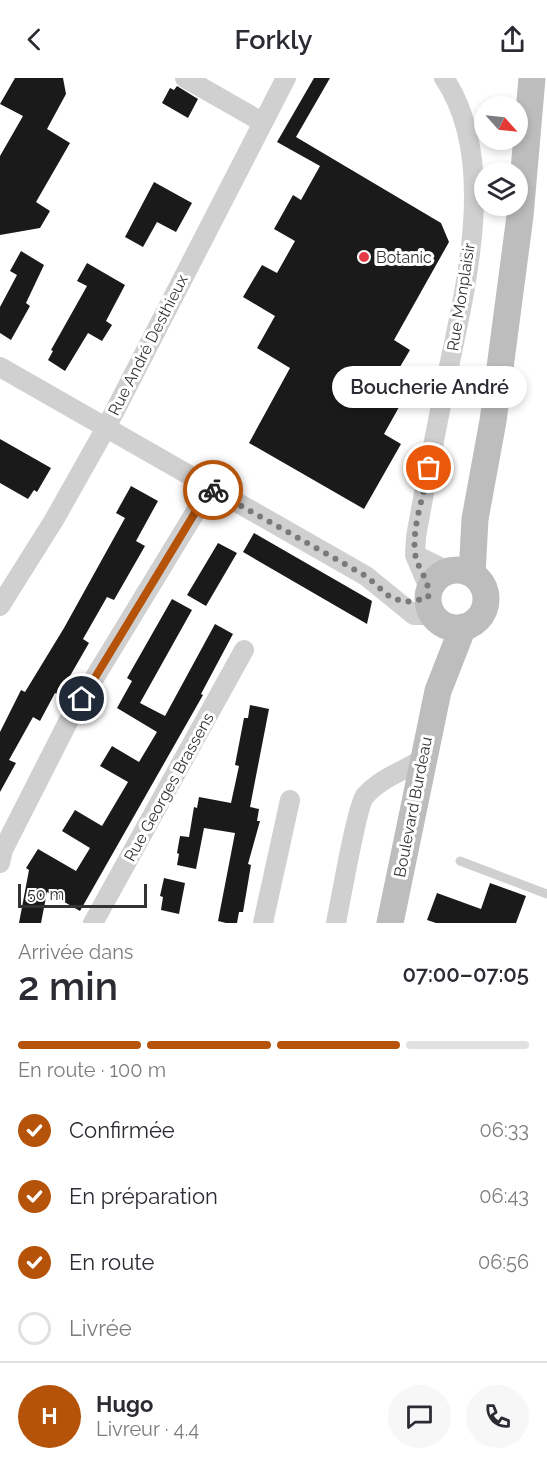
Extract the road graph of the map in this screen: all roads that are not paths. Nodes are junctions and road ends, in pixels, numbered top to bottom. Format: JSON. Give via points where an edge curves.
{"nodes":[{"id":1,"x":185,"y":78,"type":"edge"},
{"id":2,"x":286,"y":78,"type":"edge"},
{"id":3,"x":444,"y":78,"type":"edge"},
{"id":4,"x":532,"y":78,"type":"edge"},
{"id":5,"x":262,"y":122,"type":"junction"},
{"id":6,"x":0,"y":367,"type":"edge"},
{"id":7,"x":107,"y":426,"type":"junction"},
{"id":8,"x":210,"y":488,"type":"junction"},
{"id":9,"x":446,"y":596,"type":"junction"},
{"id":10,"x":0,"y":606,"type":"edge"},
{"id":11,"x":244,"y":650,"type":"dead end"},
{"id":12,"x":422,"y":759,"type":"junction"},
{"id":13,"x":290,"y":800,"type":"dead end"},
{"id":14,"x":460,"y":861,"type":"dead end"},
{"id":15,"x":0,"y":863,"type":"edge"},
{"id":16,"x":547,"y":894,"type":"edge"},
{"id":17,"x":93,"y":923,"type":"edge"},
{"id":18,"x":263,"y":923,"type":"edge"},
{"id":19,"x":336,"y":923,"type":"edge"},
{"id":20,"x":390,"y":923,"type":"edge"}],
"edges":[{"from":1,"to":5,"type":"street"},
{"from":2,"to":5,"type":"street","name":"Rue André Desthieux"},
{"from":3,"to":9,"type":"street","name":"Rue Monplaisir","via":[[454,93],[471,146],[473,219],[465,288],[415,555]]},
{"from":4,"to":9,"type":"main road","name":"Boulevard Burdeau","via":[[520,216],[493,421],[475,519]]},
{"from":5,"to":7,"type":"street","name":"Rue André Desthieux"},
{"from":6,"to":7,"type":"street"},
{"from":7,"to":8,"type":"street"},
{"from":7,"to":10,"type":"street","name":"Rue André Desthieux"},
{"from":8,"to":9,"type":"street","via":[[366,576],[391,598],[406,602]]},
{"from":8,"to":15,"type":"street","via":[[70,718]]},
{"from":9,"to":12,"type":"main road","name":"Boulevard Burdeau","via":[[438,691]]},
{"from":11,"to":17,"type":"street","name":"Rue Georges Brassens"},
{"from":12,"to":19,"type":"street","via":[[405,771],[386,777],[363,798]]},
{"from":12,"to":20,"type":"main road","name":"Boulevard Burdeau"},
{"from":13,"to":18,"type":"street"},
{"from":14,"to":16,"type":"lane"}]}
